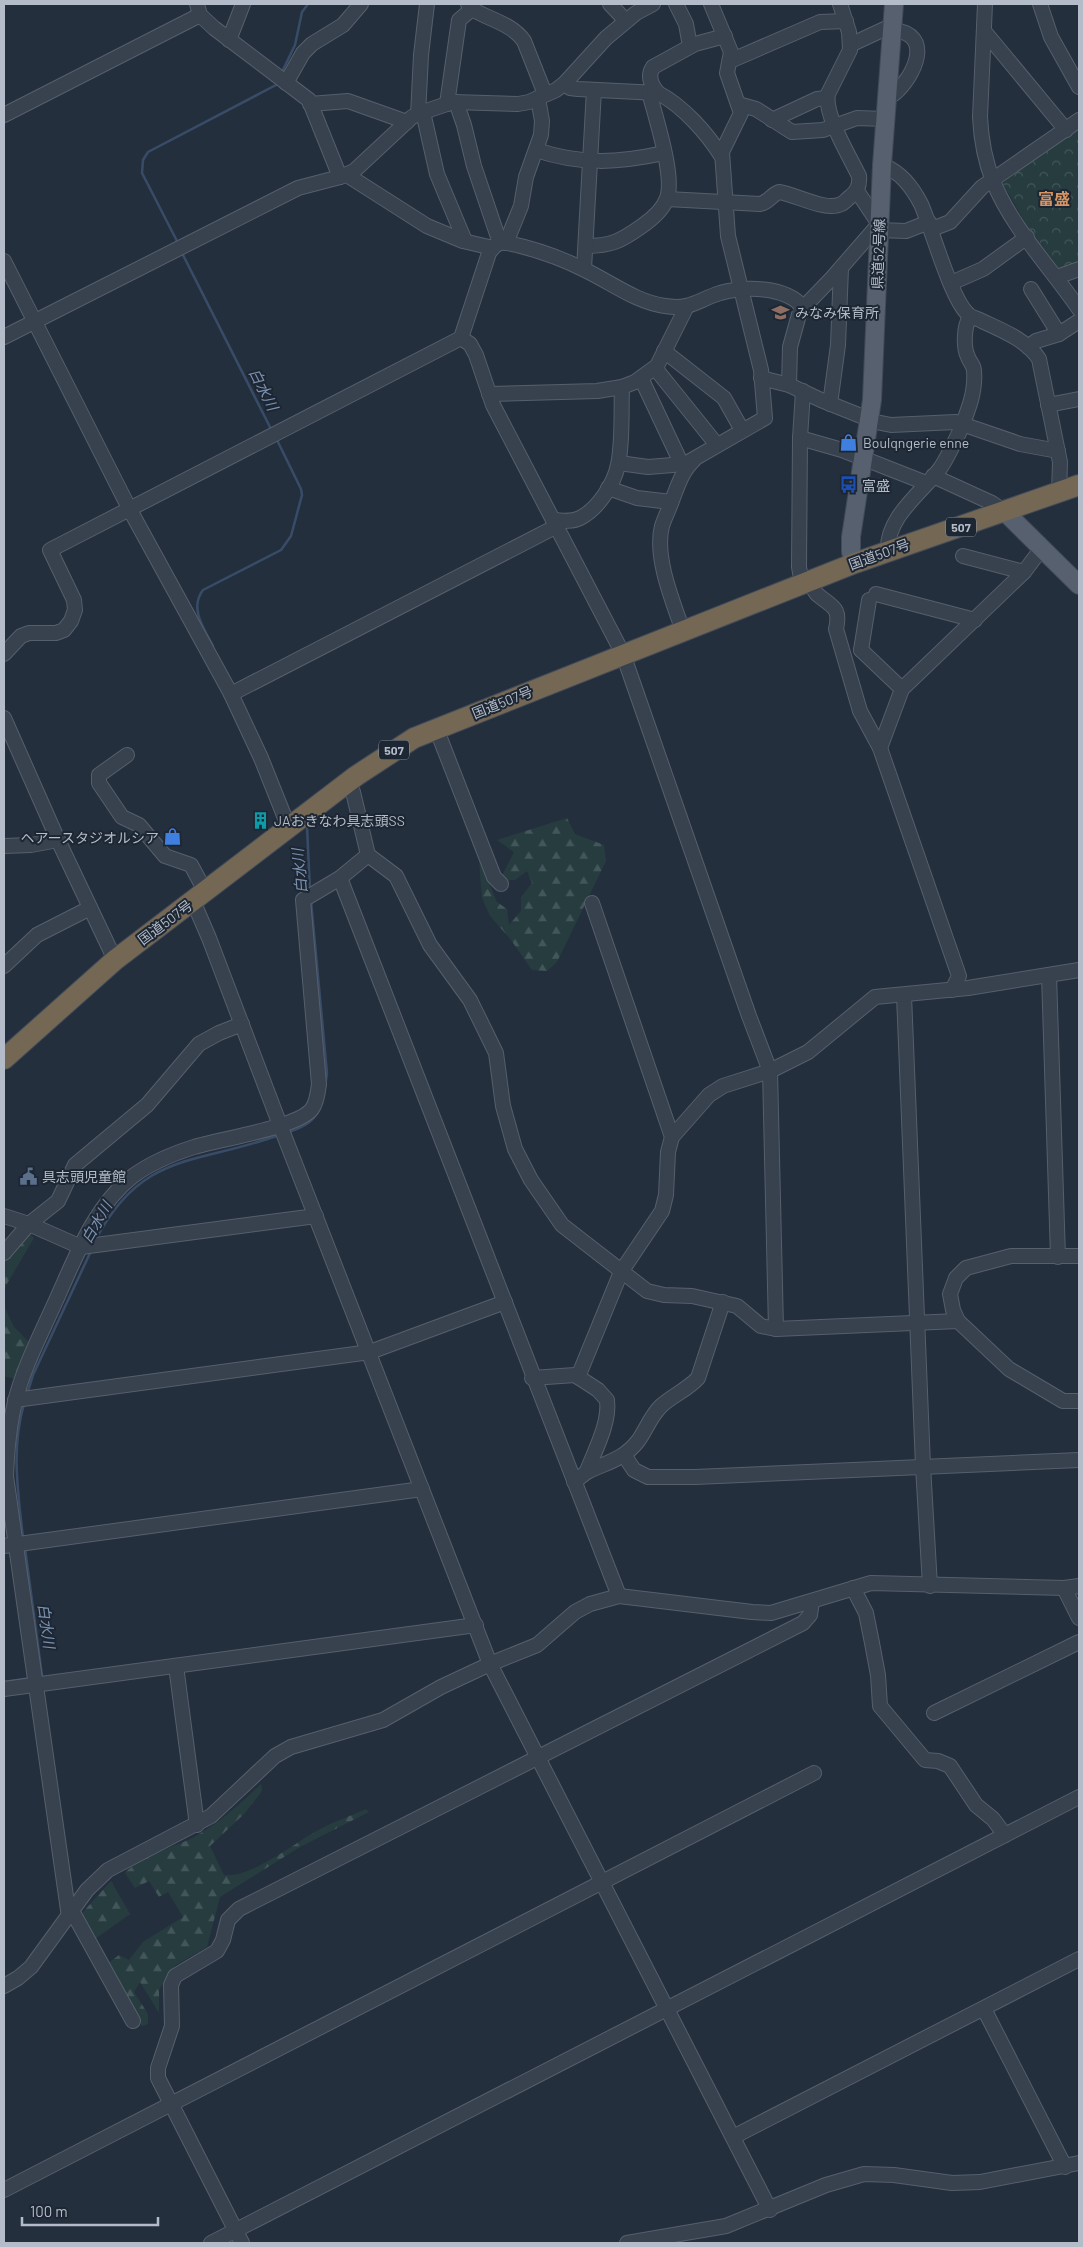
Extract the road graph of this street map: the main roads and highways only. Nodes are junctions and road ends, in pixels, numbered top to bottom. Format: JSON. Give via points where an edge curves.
{"nodes":[{"id":1,"x":894,"y":4,"type":"edge"},
{"id":2,"x":1073,"y":490,"type":"edge"},
{"id":3,"x":1005,"y":512,"type":"junction"},
{"id":4,"x":855,"y":563,"type":"junction"},
{"id":5,"x":1079,"y":585,"type":"edge"},
{"id":6,"x":4,"y":1059,"type":"edge"}],
"edges":[{"from":1,"to":4,"type":"main road","name":"県道52号線","via":[[882,166],[870,420],[851,537]]},
{"from":2,"to":3,"type":"highway","name":"国道507号","number":"507"},
{"from":3,"to":4,"type":"highway","name":"国道507号","number":"507"},
{"from":3,"to":5,"type":"main road"},
{"from":4,"to":6,"type":"highway","name":"国道507号","number":"507","via":[[436,728],[402,745],[348,782],[115,960]]}]}
